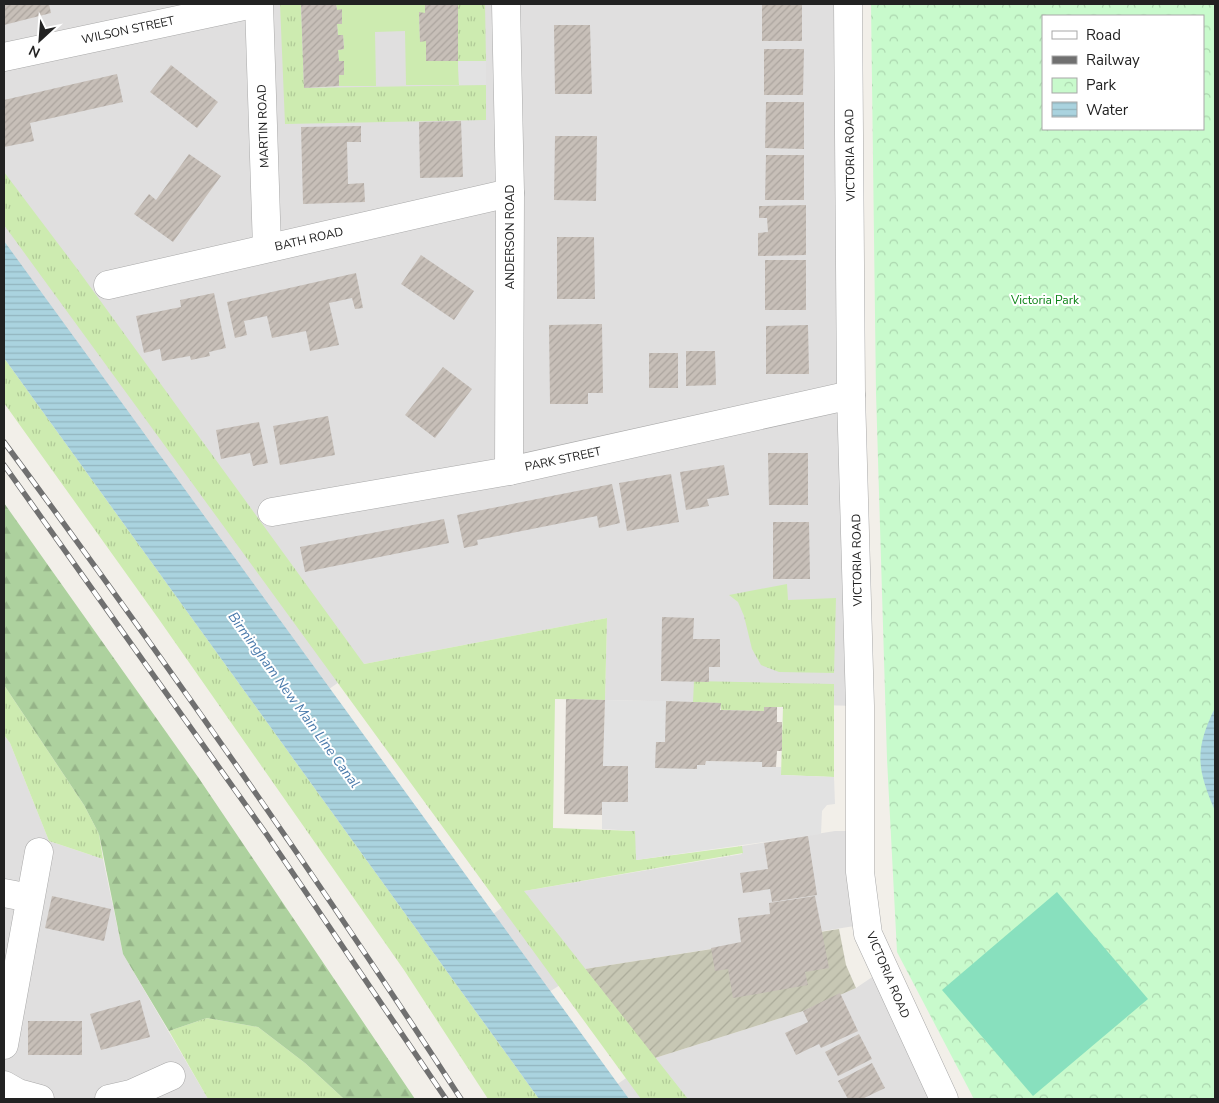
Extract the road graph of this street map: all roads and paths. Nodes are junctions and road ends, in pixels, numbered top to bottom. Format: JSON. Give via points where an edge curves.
{"nodes":[{"id":1,"x":253,"y":4,"type":"edge"},
{"id":2,"x":259,"y":4,"type":"edge"},
{"id":3,"x":506,"y":4,"type":"edge"},
{"id":4,"x":848,"y":4,"type":"edge"},
{"id":5,"x":4,"y":57,"type":"edge"},
{"id":6,"x":510,"y":193,"type":"junction"},
{"id":7,"x":267,"y":248,"type":"junction"},
{"id":8,"x":108,"y":285,"type":"dead end"},
{"id":9,"x":852,"y":395,"type":"junction"},
{"id":10,"x":509,"y":470,"type":"junction"},
{"id":11,"x":272,"y":512,"type":"dead end"},
{"id":12,"x":39,"y":852,"type":"dead end"},
{"id":13,"x":4,"y":893,"type":"edge"},
{"id":14,"x":30,"y":898,"type":"junction"},
{"id":15,"x":4,"y":1044,"type":"edge"},
{"id":16,"x":170,"y":1076,"type":"dead end"},
{"id":17,"x":4,"y":1085,"type":"edge"},
{"id":18,"x":124,"y":1098,"type":"edge"},
{"id":19,"x":40,"y":1099,"type":"edge"},
{"id":20,"x":944,"y":1099,"type":"edge"}],
"edges":[{"from":1,"to":5,"type":"street","name":"WILSON STREET"},
{"from":2,"to":7,"type":"street","name":"MARTIN ROAD"},
{"from":3,"to":6,"type":"street","name":"ANDERSON ROAD"},
{"from":4,"to":9,"type":"street","name":"VICTORIA ROAD"},
{"from":6,"to":7,"type":"street","name":"BATH ROAD"},
{"from":6,"to":10,"type":"street","name":"ANDERSON ROAD"},
{"from":7,"to":8,"type":"street","name":"BATH ROAD"},
{"from":9,"to":10,"type":"street","name":"PARK STREET"},
{"from":9,"to":20,"type":"street","name":"VICTORIA ROAD","via":[[860,706],[860,872],[872,943]]},
{"from":10,"to":11,"type":"street","name":"PARK STREET"},
{"from":12,"to":14,"type":"street"},
{"from":13,"to":14,"type":"street"},
{"from":14,"to":15,"type":"street"},
{"from":16,"to":18,"type":"street"},
{"from":17,"to":19,"type":"street"}]}
